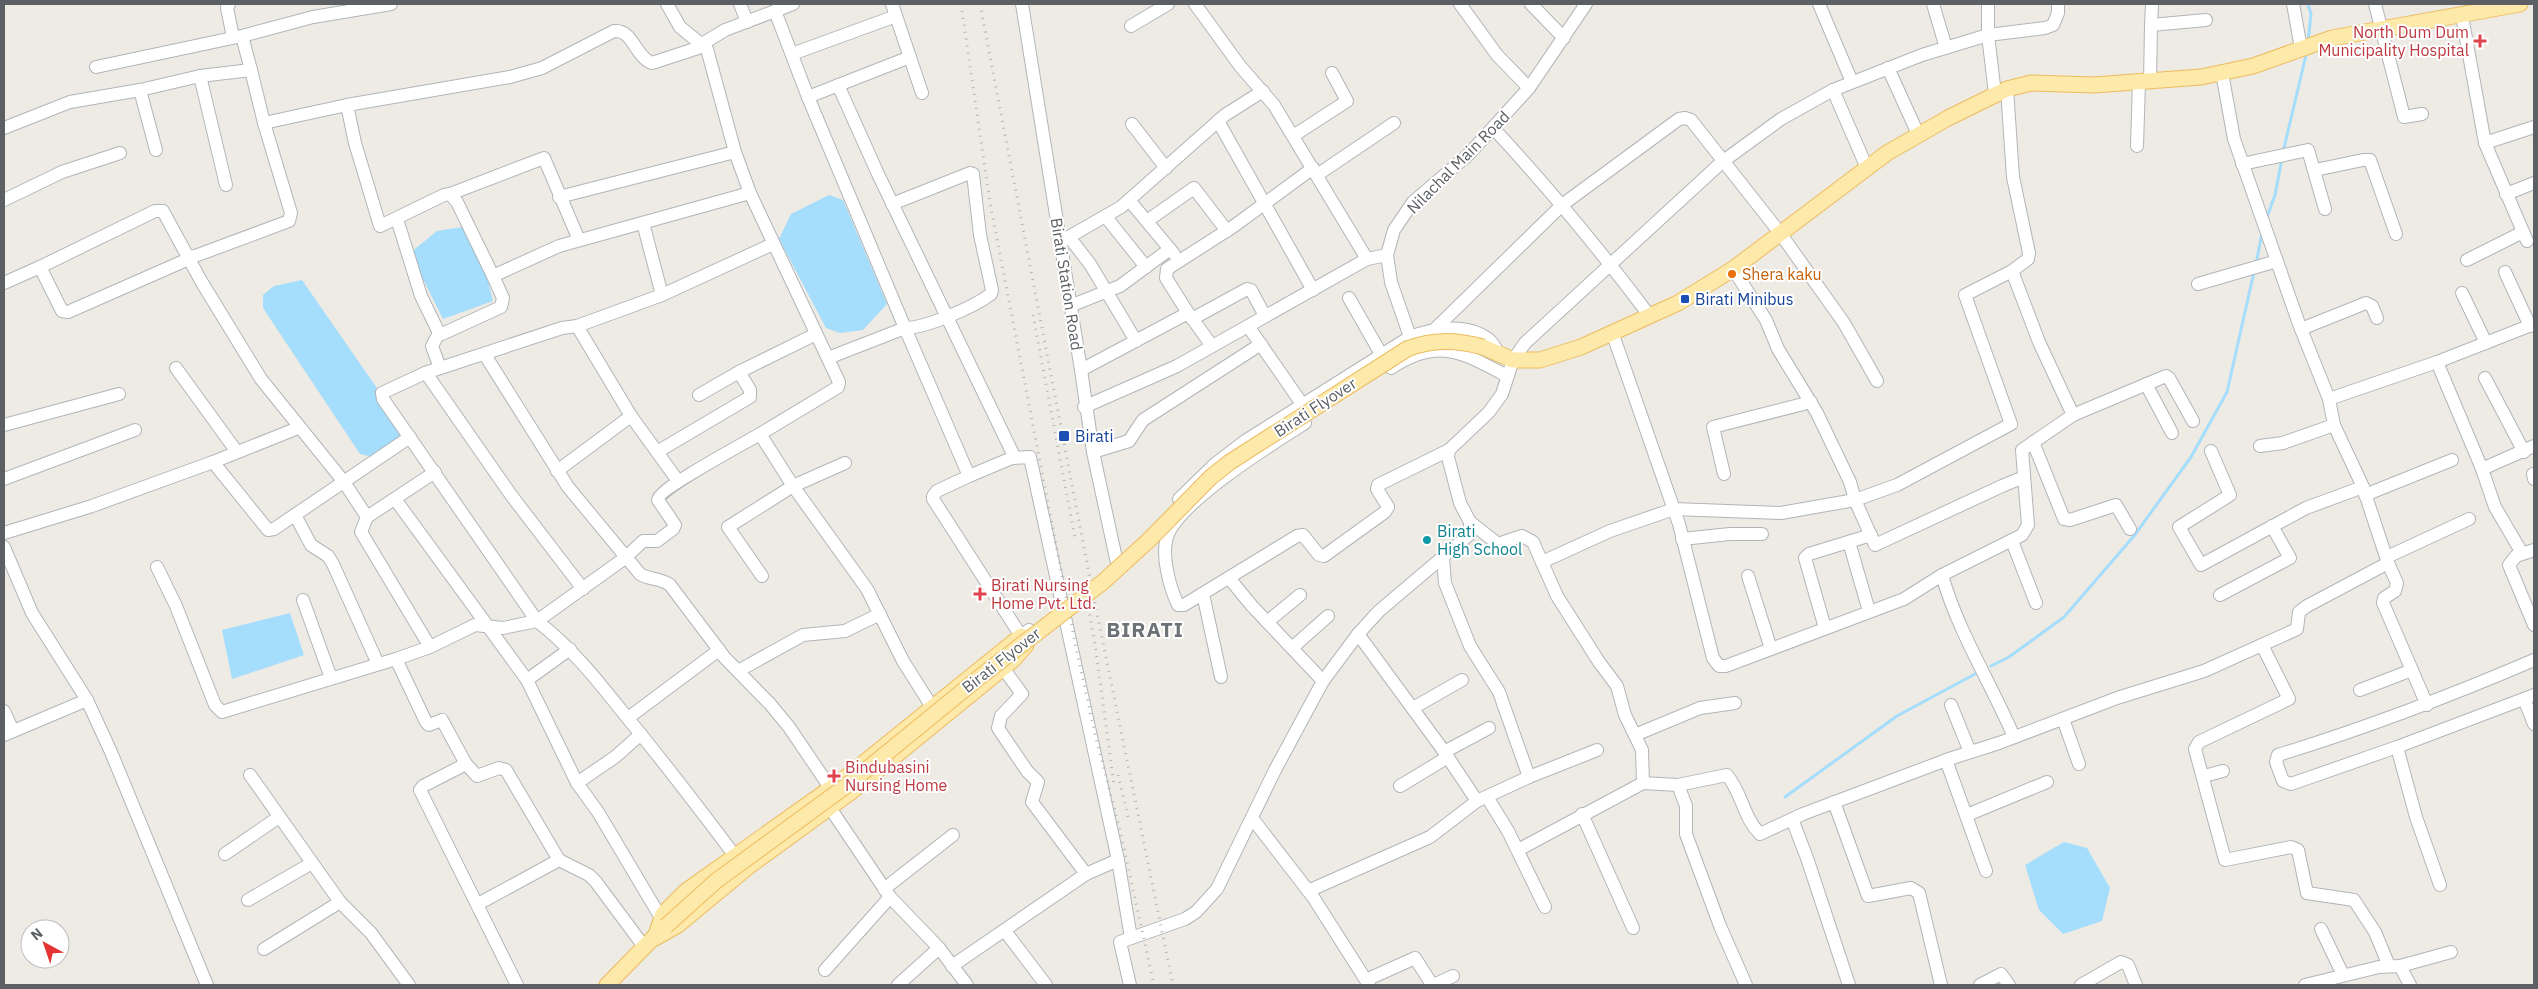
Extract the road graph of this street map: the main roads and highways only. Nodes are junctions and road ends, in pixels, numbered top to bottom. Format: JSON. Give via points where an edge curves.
{"nodes":[{"id":1,"x":2520,"y":4,"type":"edge"},
{"id":2,"x":828,"y":797,"type":"junction"},
{"id":3,"x":663,"y":922,"type":"junction"},
{"id":4,"x":650,"y":943,"type":"junction"},
{"id":5,"x":606,"y":985,"type":"edge"}],
"edges":[{"from":1,"to":3,"type":"main road","name":"Birati Flyover","bridge":true,"via":[[2316,43],[2253,66],[2222,73],[2094,85],[2032,83],[2001,91],[1918,134],[1695,294],[1581,347],[1533,362],[1450,340],[1407,348],[1230,462],[1207,480],[1103,582],[850,783]]},
{"from":2,"to":2,"type":"main road","via":[[1009,663],[1025,647],[1021,636]]},
{"from":2,"to":3,"type":"main road","via":[[734,856],[686,891]]},
{"from":2,"to":4,"type":"main road","via":[[678,925]]},
{"from":3,"to":4,"type":"main road","name":"Birati Flyover"},
{"from":4,"to":5,"type":"main road"}]}
